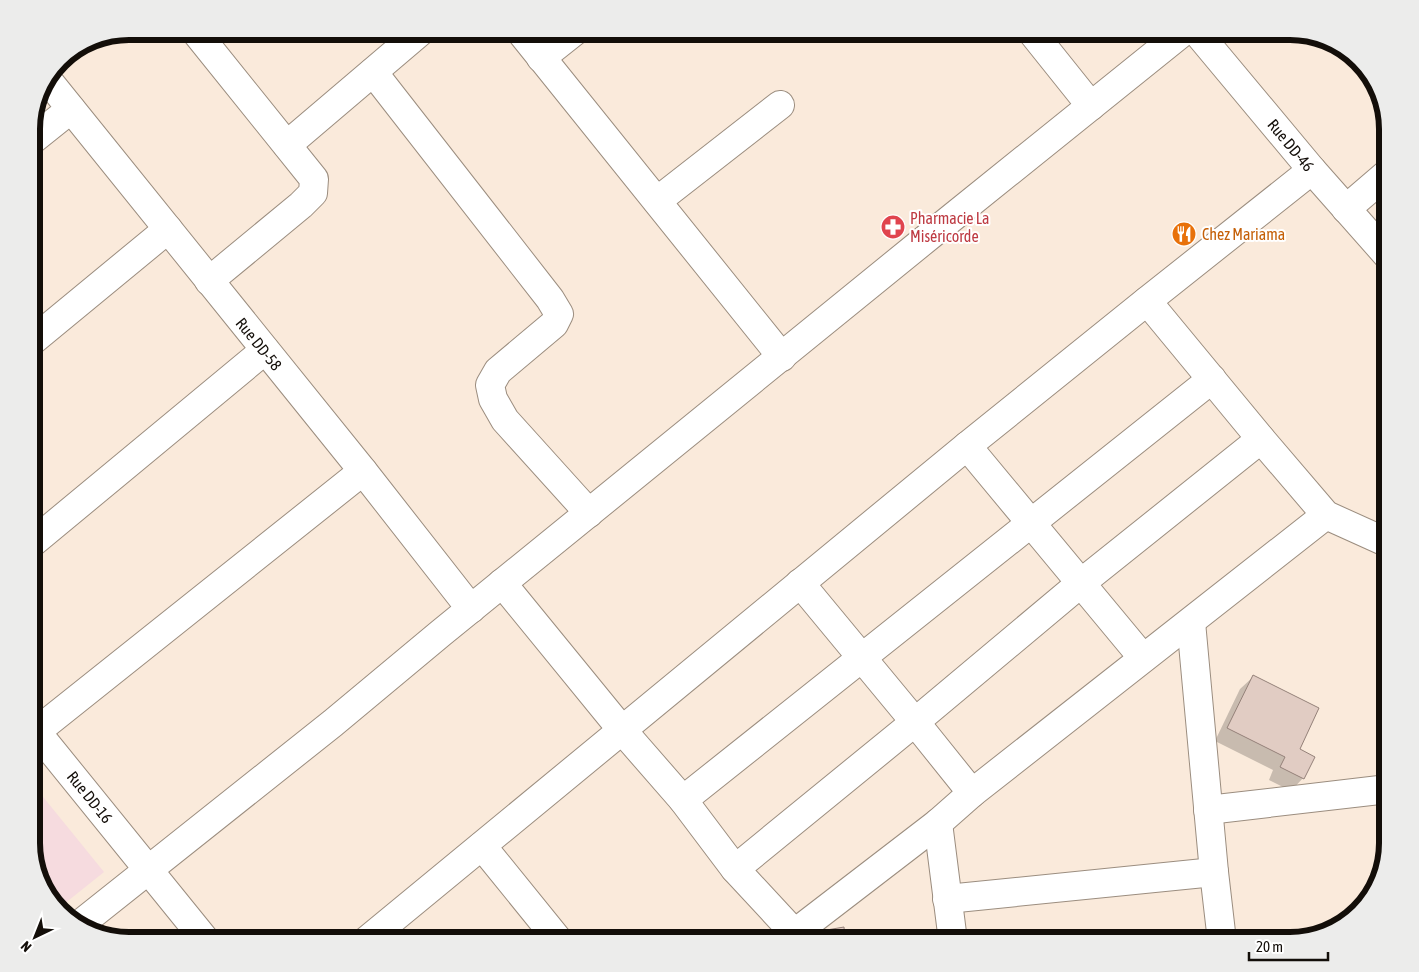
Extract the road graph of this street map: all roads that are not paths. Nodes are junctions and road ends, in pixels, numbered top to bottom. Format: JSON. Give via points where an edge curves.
{"nodes":[{"id":1,"x":202,"y":40,"type":"edge"},
{"id":2,"x":410,"y":40,"type":"edge"},
{"id":3,"x":527,"y":40,"type":"edge"},
{"id":4,"x":564,"y":40,"type":"edge"},
{"id":5,"x":1038,"y":40,"type":"edge"},
{"id":6,"x":1173,"y":40,"type":"edge"},
{"id":7,"x":1204,"y":40,"type":"edge"},
{"id":8,"x":541,"y":58,"type":"junction"},
{"id":9,"x":372,"y":72,"type":"junction"},
{"id":10,"x":52,"y":85,"type":"edge"},
{"id":11,"x":780,"y":105,"type":"dead end"},
{"id":12,"x":1091,"y":106,"type":"junction"},
{"id":13,"x":71,"y":109,"type":"junction"},
{"id":14,"x":40,"y":134,"type":"edge"},
{"id":15,"x":287,"y":145,"type":"junction"},
{"id":16,"x":1312,"y":170,"type":"junction"},
{"id":17,"x":1379,"y":181,"type":"edge"},
{"id":18,"x":657,"y":201,"type":"junction"},
{"id":19,"x":1346,"y":209,"type":"junction"},
{"id":20,"x":168,"y":229,"type":"junction"},
{"id":21,"x":1379,"y":246,"type":"edge"},
{"id":22,"x":208,"y":281,"type":"junction"},
{"id":23,"x":1148,"y":301,"type":"junction"},
{"id":24,"x":40,"y":335,"type":"edge"},
{"id":25,"x":265,"y":350,"type":"junction"},
{"id":26,"x":782,"y":356,"type":"junction"},
{"id":27,"x":1212,"y":379,"type":"junction"},
{"id":28,"x":1261,"y":440,"type":"junction"},
{"id":29,"x":967,"y":446,"type":"junction"},
{"id":30,"x":363,"y":472,"type":"junction"},
{"id":31,"x":589,"y":513,"type":"junction"},
{"id":32,"x":1326,"y":514,"type":"junction"},
{"id":33,"x":1031,"y":522,"type":"junction"},
{"id":34,"x":40,"y":537,"type":"edge"},
{"id":35,"x":1379,"y":538,"type":"edge"},
{"id":36,"x":502,"y":583,"type":"junction"},
{"id":37,"x":800,"y":583,"type":"junction"},
{"id":38,"x":1081,"y":583,"type":"junction"},
{"id":39,"x":471,"y":609,"type":"junction"},
{"id":40,"x":1191,"y":622,"type":"junction"},
{"id":41,"x":1143,"y":658,"type":"junction"},
{"id":42,"x":862,"y":659,"type":"junction"},
{"id":43,"x":915,"y":722,"type":"junction"},
{"id":44,"x":40,"y":723,"type":"edge"},
{"id":45,"x":622,"y":730,"type":"junction"},
{"id":46,"x":40,"y":735,"type":"edge"},
{"id":47,"x":972,"y":793,"type":"junction"},
{"id":48,"x":1379,"y":794,"type":"edge"},
{"id":49,"x":683,"y":800,"type":"junction"},
{"id":50,"x":1208,"y":810,"type":"junction"},
{"id":51,"x":938,"y":823,"type":"junction"},
{"id":52,"x":482,"y":846,"type":"junction"},
{"id":53,"x":735,"y":868,"type":"junction"},
{"id":54,"x":148,"y":870,"type":"junction"},
{"id":55,"x":1214,"y":872,"type":"junction"},
{"id":56,"x":947,"y":899,"type":"junction"},
{"id":57,"x":85,"y":920,"type":"edge"},
{"id":58,"x":199,"y":932,"type":"edge"},
{"id":59,"x":377,"y":932,"type":"edge"},
{"id":60,"x":552,"y":932,"type":"edge"},
{"id":61,"x":789,"y":932,"type":"edge"},
{"id":62,"x":801,"y":932,"type":"edge"},
{"id":63,"x":952,"y":932,"type":"edge"},
{"id":64,"x":1221,"y":932,"type":"edge"}],
"edges":[{"from":1,"to":15,"type":"street"},
{"from":2,"to":9,"type":"street"},
{"from":3,"to":8,"type":"street"},
{"from":4,"to":8,"type":"street"},
{"from":5,"to":12,"type":"street"},
{"from":6,"to":12,"type":"street"},
{"from":7,"to":16,"type":"street","name":"Rue DD-46"},
{"from":8,"to":18,"type":"street"},
{"from":9,"to":15,"type":"street"},
{"from":9,"to":31,"type":"street","via":[[550,299],[558,314],[554,324],[498,371],[490,385],[492,399],[505,420]]},
{"from":10,"to":13,"type":"street","name":"Rue DD-58"},
{"from":11,"to":18,"type":"street"},
{"from":12,"to":26,"type":"street"},
{"from":13,"to":14,"type":"street"},
{"from":13,"to":20,"type":"street","name":"Rue DD-58"},
{"from":15,"to":22,"type":"street","via":[[314,179],[313,193]]},
{"from":16,"to":19,"type":"street","name":"Rue DD-46"},
{"from":16,"to":23,"type":"street"},
{"from":17,"to":19,"type":"street"},
{"from":18,"to":26,"type":"street"},
{"from":19,"to":21,"type":"street","name":"Rue DD-46"},
{"from":20,"to":22,"type":"street","name":"Rue DD-58"},
{"from":20,"to":24,"type":"street"},
{"from":22,"to":25,"type":"street","name":"Rue DD-58"},
{"from":23,"to":27,"type":"street"},
{"from":23,"to":29,"type":"street"},
{"from":25,"to":30,"type":"street","name":"Rue DD-58"},
{"from":25,"to":34,"type":"street"},
{"from":26,"to":31,"type":"street"},
{"from":27,"to":28,"type":"street"},
{"from":27,"to":33,"type":"street"},
{"from":28,"to":32,"type":"street"},
{"from":28,"to":38,"type":"street"},
{"from":29,"to":33,"type":"street"},
{"from":29,"to":37,"type":"street"},
{"from":30,"to":39,"type":"street","name":"Rue DD-58"},
{"from":30,"to":44,"type":"street"},
{"from":31,"to":36,"type":"street"},
{"from":32,"to":35,"type":"street"},
{"from":32,"to":40,"type":"street"},
{"from":33,"to":38,"type":"street"},
{"from":33,"to":42,"type":"street"},
{"from":36,"to":39,"type":"street"},
{"from":36,"to":45,"type":"street"},
{"from":37,"to":42,"type":"street"},
{"from":37,"to":45,"type":"street"},
{"from":38,"to":41,"type":"street"},
{"from":38,"to":43,"type":"street"},
{"from":39,"to":54,"type":"street"},
{"from":40,"to":41,"type":"street"},
{"from":40,"to":50,"type":"street"},
{"from":41,"to":47,"type":"street"},
{"from":42,"to":43,"type":"street"},
{"from":42,"to":49,"type":"street"},
{"from":43,"to":47,"type":"street"},
{"from":43,"to":53,"type":"street"},
{"from":45,"to":49,"type":"street"},
{"from":45,"to":52,"type":"street"},
{"from":46,"to":54,"type":"street","name":"Rue DD-16"},
{"from":47,"to":51,"type":"street"},
{"from":48,"to":50,"type":"street"},
{"from":49,"to":53,"type":"street"},
{"from":50,"to":55,"type":"street"},
{"from":51,"to":56,"type":"street"},
{"from":51,"to":62,"type":"street"},
{"from":52,"to":59,"type":"street"},
{"from":52,"to":60,"type":"street"},
{"from":53,"to":61,"type":"street","via":[[786,924]]},
{"from":54,"to":57,"type":"street"},
{"from":54,"to":58,"type":"street","name":"Rue DD-16"},
{"from":55,"to":56,"type":"street"},
{"from":55,"to":64,"type":"street"},
{"from":56,"to":63,"type":"street"}]}
